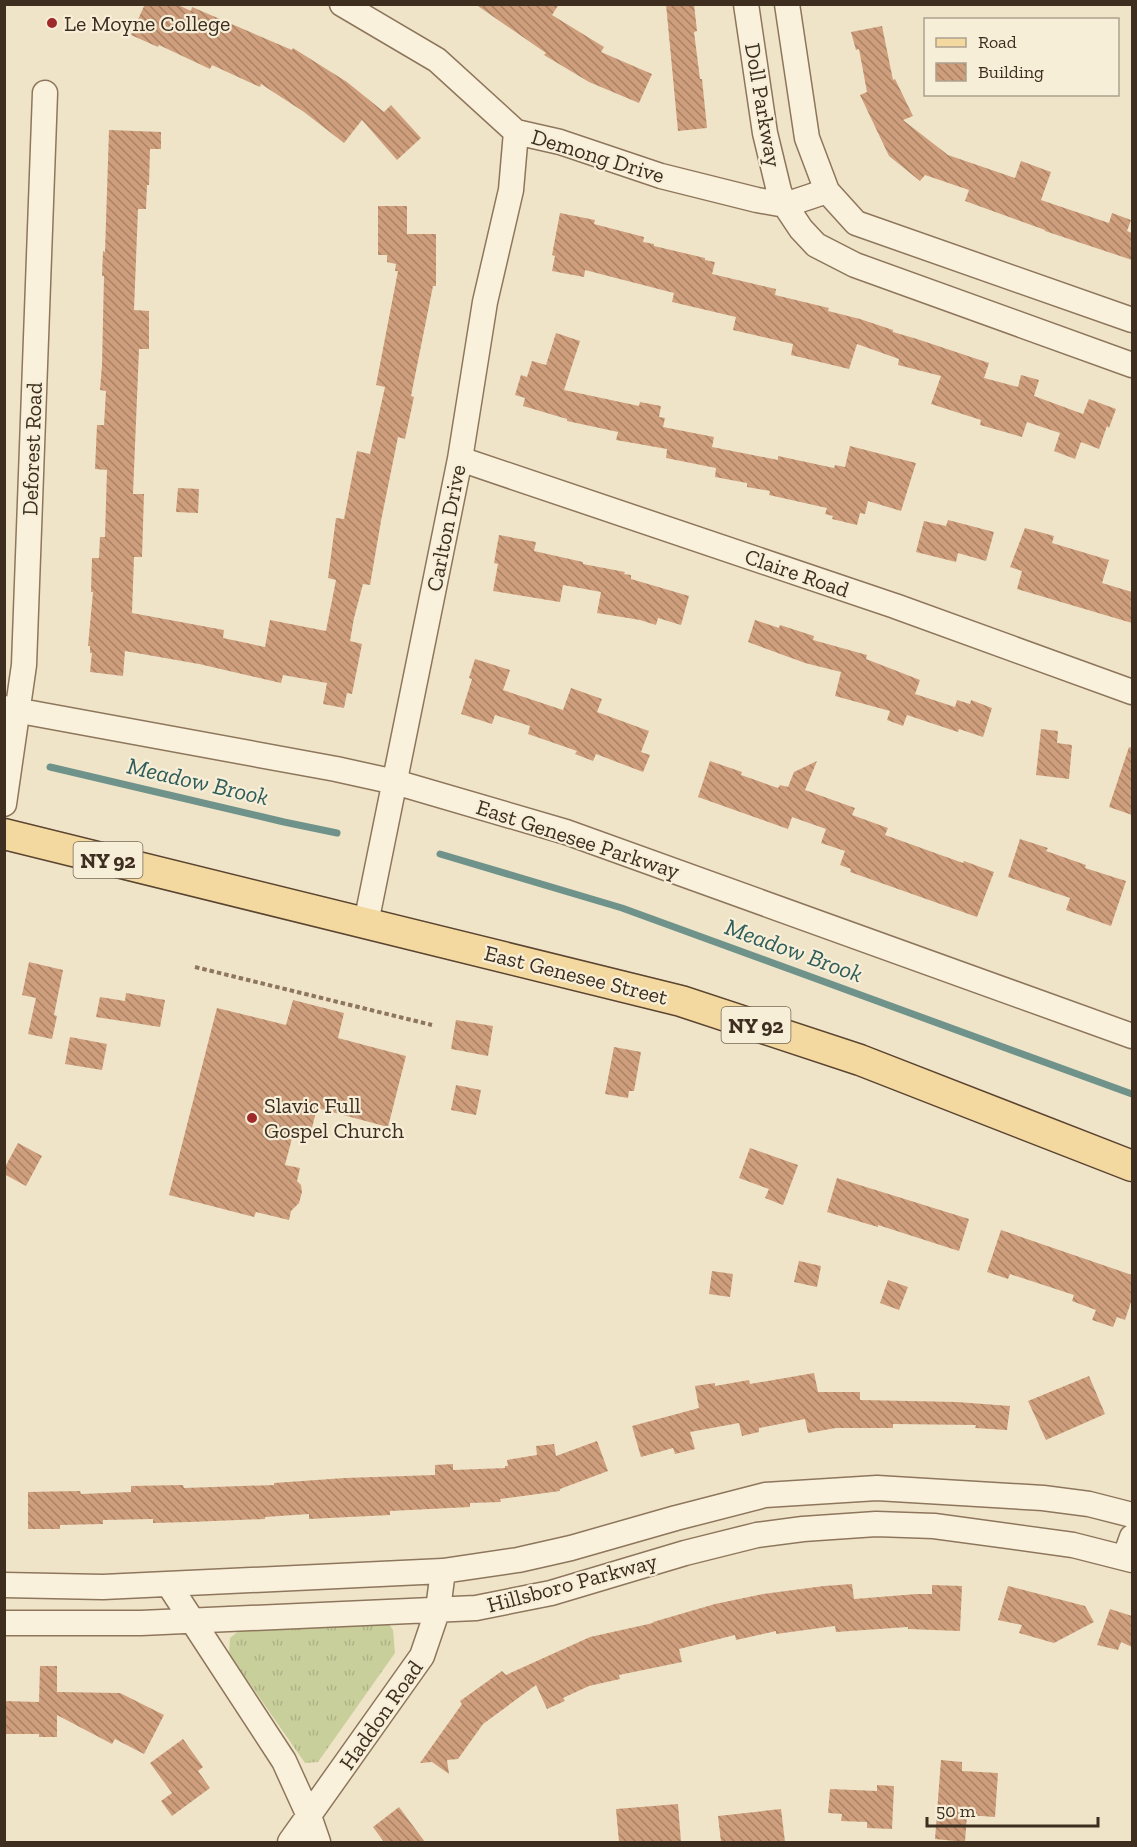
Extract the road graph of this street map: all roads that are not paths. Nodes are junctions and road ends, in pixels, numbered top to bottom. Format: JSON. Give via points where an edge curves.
{"nodes":[{"id":1,"x":342,"y":4,"type":"edge"},
{"id":2,"x":746,"y":4,"type":"edge"},
{"id":3,"x":788,"y":4,"type":"edge"},
{"id":4,"x":45,"y":93,"type":"dead end"},
{"id":5,"x":516,"y":132,"type":"junction"},
{"id":6,"x":827,"y":191,"type":"junction"},
{"id":7,"x":785,"y":205,"type":"junction"},
{"id":8,"x":1132,"y":320,"type":"edge"},
{"id":9,"x":1132,"y":366,"type":"edge"},
{"id":10,"x":460,"y":459,"type":"junction"},
{"id":11,"x":1132,"y":692,"type":"edge"},
{"id":12,"x":11,"y":710,"type":"edge"},
{"id":13,"x":395,"y":782,"type":"junction"},
{"id":14,"x":4,"y":804,"type":"edge"},
{"id":15,"x":4,"y":834,"type":"edge"},
{"id":16,"x":366,"y":923,"type":"junction"},
{"id":17,"x":1132,"y":1036,"type":"edge"},
{"id":18,"x":1132,"y":1166,"type":"edge"},
{"id":19,"x":1132,"y":1515,"type":"edge"},
{"id":20,"x":1130,"y":1551,"type":"edge"},
{"id":21,"x":443,"y":1571,"type":"junction"},
{"id":22,"x":4,"y":1585,"type":"edge"},
{"id":23,"x":169,"y":1585,"type":"junction"},
{"id":24,"x":438,"y":1609,"type":"junction"},
{"id":25,"x":192,"y":1620,"type":"junction"},
{"id":26,"x":4,"y":1623,"type":"edge"},
{"id":27,"x":309,"y":1816,"type":"junction"},
{"id":28,"x":290,"y":1842,"type":"edge"},
{"id":29,"x":318,"y":1842,"type":"edge"}],
"edges":[{"from":1,"to":5,"type":"street","name":"Demong Drive","via":[[437,60]]},
{"from":2,"to":7,"type":"street","name":"Doll Parkway","via":[[765,133]]},
{"from":3,"to":6,"type":"street","name":"Doll Parkway","via":[[807,138]]},
{"from":4,"to":12,"type":"street","name":"Deforest Road","via":[[24,665]]},
{"from":5,"to":7,"type":"street","name":"Demong Drive","via":[[560,142],[661,176]]},
{"from":5,"to":10,"type":"street","name":"Carlton Drive","via":[[511,190],[485,302]]},
{"from":6,"to":7,"type":"street","name":"Demong Drive"},
{"from":6,"to":8,"type":"street","via":[[856,223]]},
{"from":7,"to":9,"type":"street","via":[[816,245],[855,265]]},
{"from":10,"to":11,"type":"street","name":"Claire Road","via":[[895,606]]},
{"from":10,"to":13,"type":"street","name":"Carlton Drive"},
{"from":12,"to":13,"type":"street","name":"East Genesee Parkway"},
{"from":12,"to":14,"type":"street","name":"Deforest Road"},
{"from":13,"to":16,"type":"street","name":"Carlton Drive"},
{"from":13,"to":17,"type":"street","name":"East Genesee Parkway","via":[[566,832]]},
{"from":15,"to":16,"type":"main road","name":"East Genesee Street","number":"NY 92"},
{"from":16,"to":18,"type":"main road","name":"East Genesee Street","number":"NY 92","via":[[681,1001],[860,1060]]},
{"from":19,"to":21,"type":"street","name":"Hillsboro Parkway","via":[[1043,1498],[877,1488],[765,1495],[571,1548]]},
{"from":20,"to":24,"type":"street","name":"Hillsboro Parkway","via":[[934,1526],[876,1524],[803,1529],[757,1535],[685,1553],[551,1593],[476,1608]]},
{"from":21,"to":23,"type":"street","name":"Hillsboro Parkway"},
{"from":21,"to":24,"type":"street","name":"Haddon Road"},
{"from":22,"to":23,"type":"street","name":"Hillsboro Parkway"},
{"from":23,"to":25,"type":"street"},
{"from":24,"to":25,"type":"street","name":"Hillsboro Parkway"},
{"from":24,"to":27,"type":"street","name":"Haddon Road","via":[[422,1656]]},
{"from":25,"to":26,"type":"street","name":"Hillsboro Parkway"},
{"from":25,"to":27,"type":"street","via":[[285,1761]]},
{"from":27,"to":28,"type":"street","name":"Haddon Road"},
{"from":27,"to":29,"type":"street"}]}
